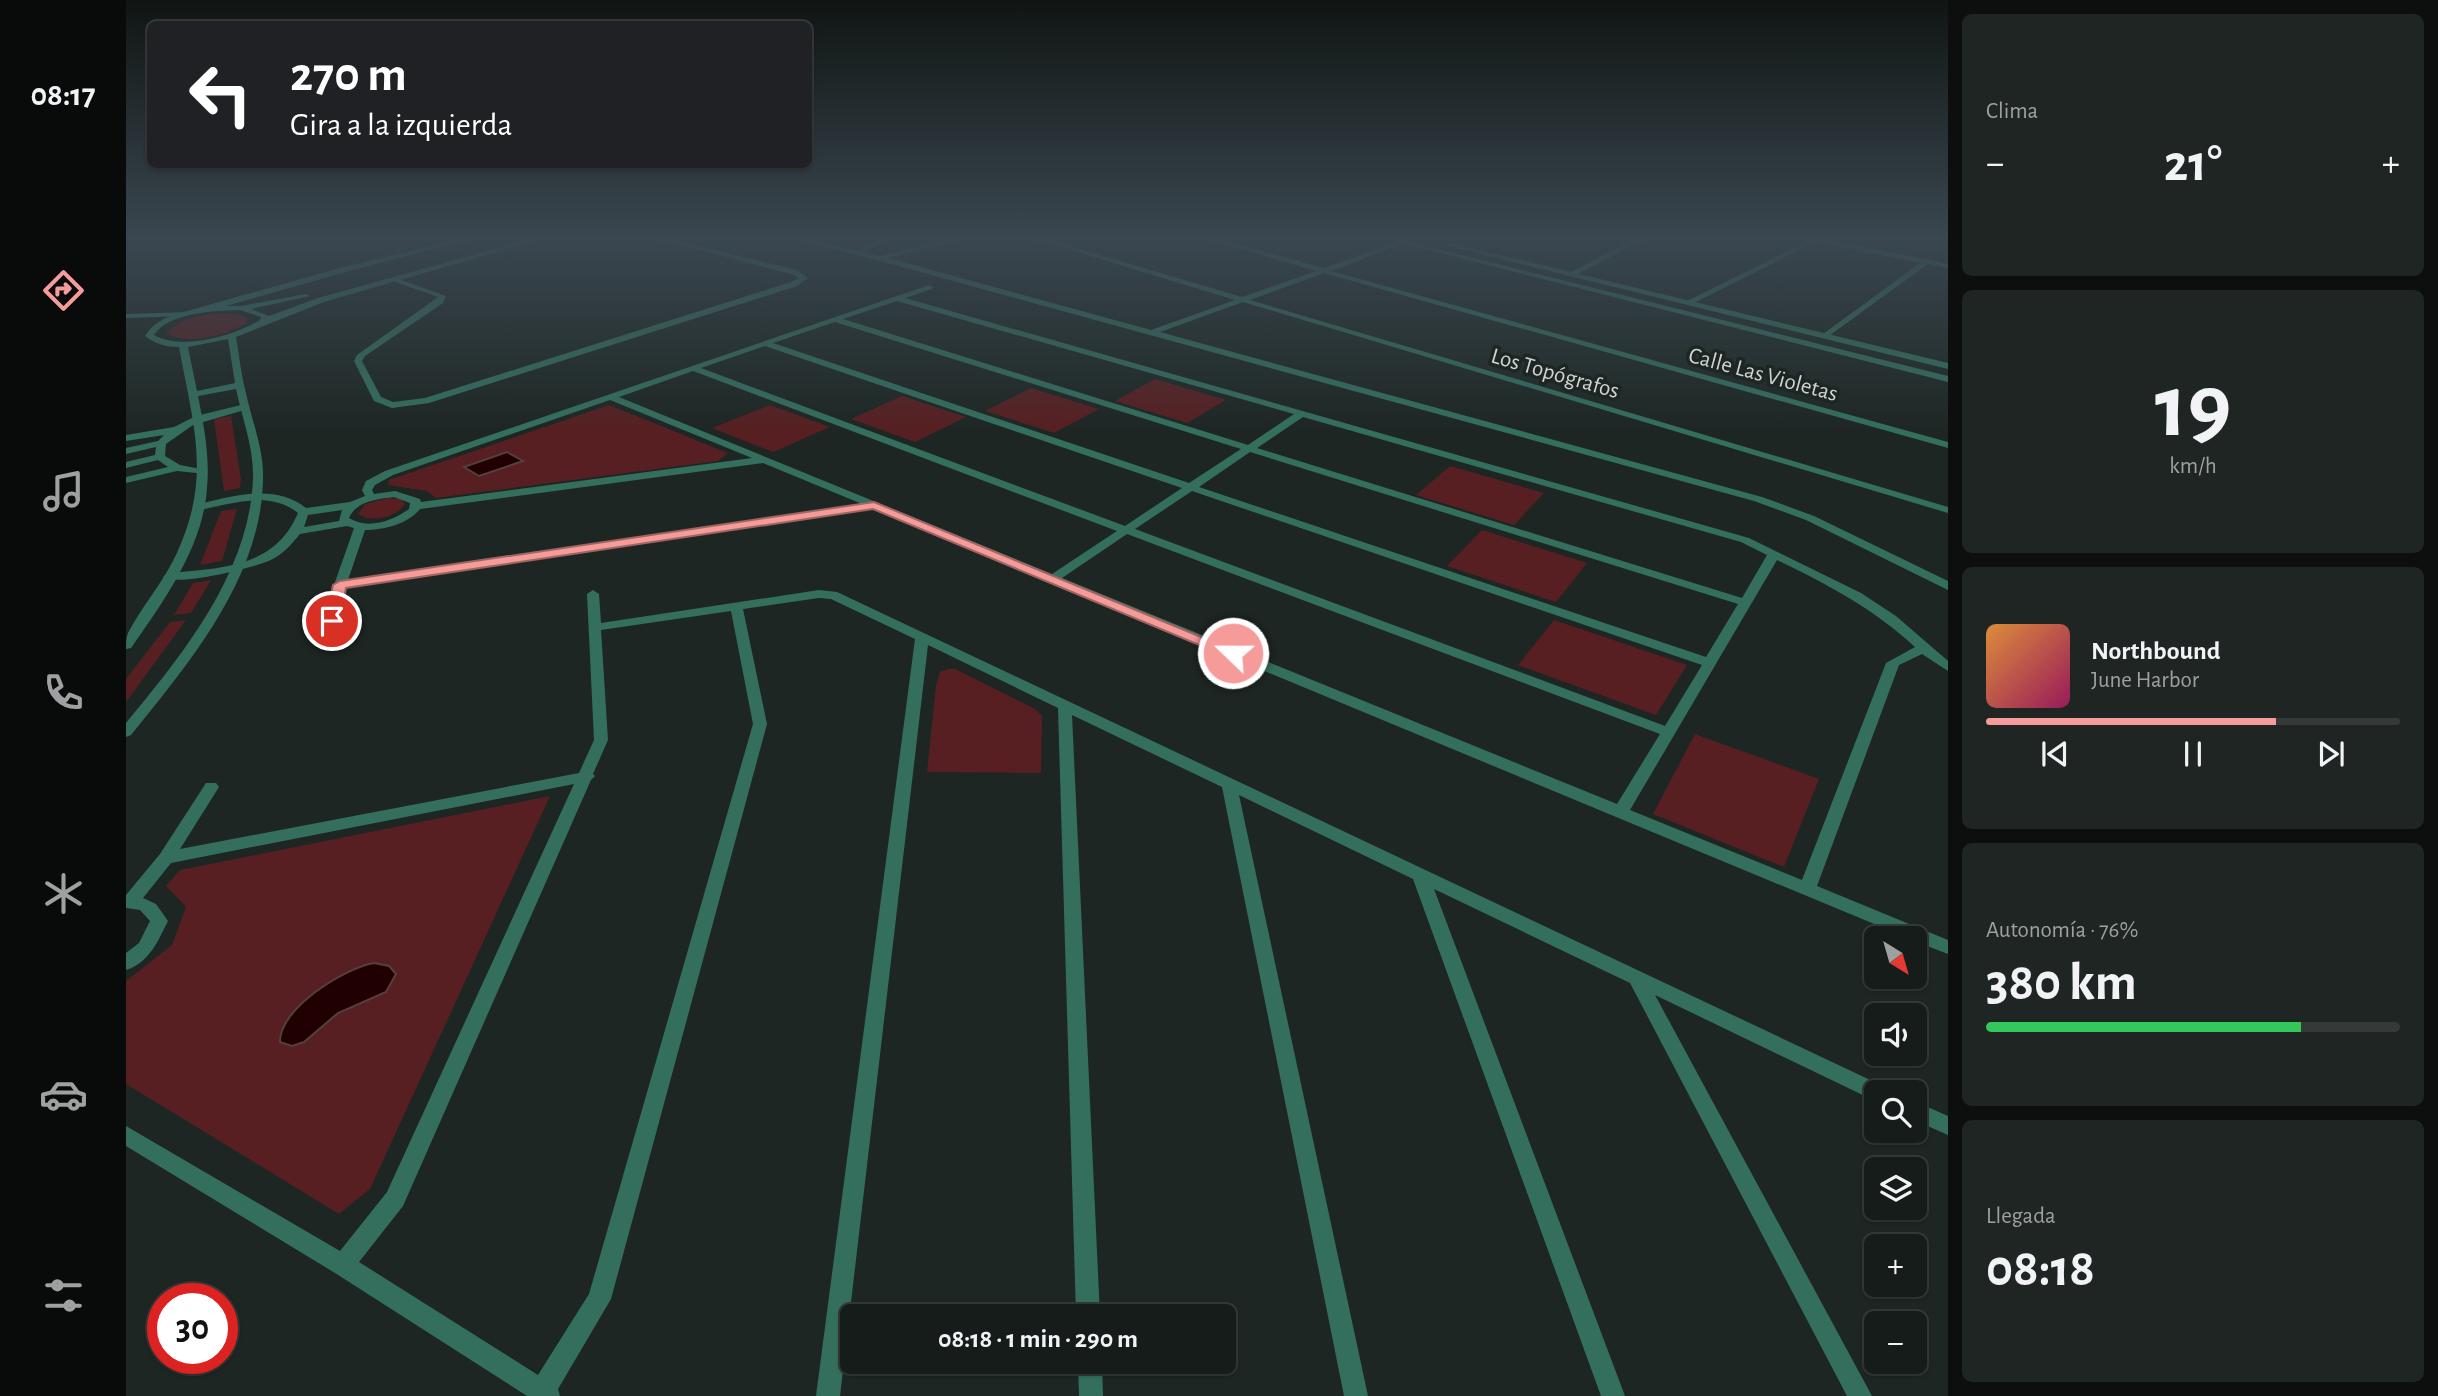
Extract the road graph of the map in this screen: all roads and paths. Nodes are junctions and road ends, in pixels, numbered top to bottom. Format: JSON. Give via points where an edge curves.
{"nodes":[{"id":1,"x":229,"y":302,"type":"edge"},
{"id":2,"x":271,"y":302,"type":"edge"},
{"id":3,"x":315,"y":302,"type":"edge"},
{"id":4,"x":438,"y":302,"type":"edge"},
{"id":5,"x":737,"y":302,"type":"edge"},
{"id":6,"x":884,"y":302,"type":"edge"},
{"id":7,"x":910,"y":302,"type":"edge"},
{"id":8,"x":1039,"y":302,"type":"edge"},
{"id":9,"x":1235,"y":302,"type":"edge"},
{"id":10,"x":1242,"y":302,"type":"edge"},
{"id":11,"x":1435,"y":302,"type":"edge"},
{"id":12,"x":1639,"y":302,"type":"edge"},
{"id":13,"x":1689,"y":302,"type":"edge"},
{"id":14,"x":1872,"y":302,"type":"edge"},
{"id":15,"x":241,"y":308,"type":"junction"},
{"id":16,"x":191,"y":313,"type":"junction"},
{"id":17,"x":126,"y":316,"type":"edge"},
{"id":18,"x":833,"y":319,"type":"junction"},
{"id":19,"x":264,"y":321,"type":"junction"},
{"id":20,"x":1150,"y":333,"type":"junction"},
{"id":21,"x":232,"y":336,"type":"junction"},
{"id":22,"x":1826,"y":336,"type":"junction"},
{"id":23,"x":183,"y":343,"type":"junction"},
{"id":24,"x":764,"y":343,"type":"junction"},
{"id":25,"x":1948,"y":366,"type":"edge"},
{"id":26,"x":692,"y":368,"type":"junction"},
{"id":27,"x":1948,"y":379,"type":"edge"},
{"id":28,"x":240,"y":385,"type":"junction"},
{"id":29,"x":193,"y":394,"type":"junction"},
{"id":30,"x":610,"y":396,"type":"junction"},
{"id":31,"x":245,"y":407,"type":"junction"},
{"id":32,"x":1301,"y":414,"type":"junction"},
{"id":33,"x":197,"y":417,"type":"junction"},
{"id":34,"x":174,"y":430,"type":"junction"},
{"id":35,"x":126,"y":438,"type":"edge"},
{"id":36,"x":161,"y":443,"type":"junction"},
{"id":37,"x":1948,"y":445,"type":"edge"},
{"id":38,"x":1247,"y":450,"type":"junction"},
{"id":39,"x":126,"y":451,"type":"edge"},
{"id":40,"x":160,"y":457,"type":"junction"},
{"id":41,"x":764,"y":460,"type":"junction"},
{"id":42,"x":126,"y":465,"type":"edge"},
{"id":43,"x":177,"y":468,"type":"junction"},
{"id":44,"x":202,"y":472,"type":"junction"},
{"id":45,"x":126,"y":480,"type":"edge"},
{"id":46,"x":1190,"y":487,"type":"junction"},
{"id":47,"x":258,"y":496,"type":"junction"},
{"id":48,"x":371,"y":498,"type":"junction"},
{"id":49,"x":352,"y":505,"type":"junction"},
{"id":50,"x":874,"y":505,"type":"junction"},
{"id":51,"x":416,"y":506,"type":"junction"},
{"id":52,"x":200,"y":507,"type":"junction"},
{"id":53,"x":1948,"y":510,"type":"edge"},
{"id":54,"x":304,"y":512,"type":"junction"},
{"id":55,"x":346,"y":523,"type":"junction"},
{"id":56,"x":360,"y":526,"type":"junction"},
{"id":57,"x":1128,"y":529,"type":"junction"},
{"id":58,"x":299,"y":531,"type":"junction"},
{"id":59,"x":1774,"y":554,"type":"junction"},
{"id":60,"x":236,"y":568,"type":"junction"},
{"id":61,"x":169,"y":577,"type":"junction"},
{"id":62,"x":1052,"y":579,"type":"junction"},
{"id":63,"x":340,"y":585,"type":"junction"},
{"id":64,"x":1948,"y":586,"type":"edge"},
{"id":65,"x":593,"y":594,"type":"dead end"},
{"id":66,"x":1746,"y":603,"type":"junction"},
{"id":67,"x":736,"y":606,"type":"junction"},
{"id":68,"x":332,"y":621,"type":"dead end"},
{"id":69,"x":597,"y":627,"type":"junction"},
{"id":70,"x":922,"y":638,"type":"junction"},
{"id":71,"x":126,"y":645,"type":"edge"},
{"id":72,"x":1922,"y":649,"type":"junction"},
{"id":73,"x":1710,"y":663,"type":"junction"},
{"id":74,"x":1948,"y":667,"type":"edge"},
{"id":75,"x":1065,"y":706,"type":"junction"},
{"id":76,"x":126,"y":732,"type":"edge"},
{"id":77,"x":1668,"y":732,"type":"junction"},
{"id":78,"x":587,"y":776,"type":"junction"},
{"id":79,"x":1228,"y":784,"type":"junction"},
{"id":80,"x":211,"y":787,"type":"dead end"},
{"id":81,"x":1620,"y":813,"type":"junction"},
{"id":82,"x":166,"y":858,"type":"junction"},
{"id":83,"x":1420,"y":875,"type":"junction"},
{"id":84,"x":1807,"y":889,"type":"junction"},
{"id":85,"x":129,"y":902,"type":"edge"},
{"id":86,"x":1948,"y":947,"type":"edge"},
{"id":87,"x":126,"y":963,"type":"edge"},
{"id":88,"x":1636,"y":977,"type":"junction"},
{"id":89,"x":1864,"y":1086,"type":"edge"},
{"id":90,"x":1927,"y":1116,"type":"edge"},
{"id":91,"x":1948,"y":1126,"type":"edge"},
{"id":92,"x":126,"y":1135,"type":"edge"},
{"id":93,"x":343,"y":1265,"type":"junction"},
{"id":94,"x":1088,"y":1304,"type":"edge"},
{"id":95,"x":1090,"y":1374,"type":"edge"},
{"id":96,"x":545,"y":1394,"type":"edge"},
{"id":97,"x":828,"y":1396,"type":"edge"},
{"id":98,"x":1091,"y":1396,"type":"edge"},
{"id":99,"x":1356,"y":1396,"type":"edge"},
{"id":100,"x":1614,"y":1396,"type":"edge"},
{"id":101,"x":1860,"y":1396,"type":"edge"}],
"edges":[{"from":1,"to":16,"type":"street"},
{"from":2,"to":15,"type":"street"},
{"from":3,"to":19,"type":"street"},
{"from":4,"to":5,"type":"street","via":[[360,355],[358,361],[377,399],[392,405],[426,401]]},
{"from":6,"to":18,"type":"street"},
{"from":7,"to":32,"type":"street"},
{"from":8,"to":20,"type":"street"},
{"from":9,"to":20,"type":"street"},
{"from":10,"to":53,"type":"street","name":"Los Topógrafos"},
{"from":11,"to":37,"type":"street","name":"Calle Las Violetas"},
{"from":12,"to":27,"type":"street"},
{"from":13,"to":22,"type":"street"},
{"from":14,"to":22,"type":"street"},
{"from":15,"to":16,"type":"street"},
{"from":15,"to":19,"type":"street","via":[[261,312]]},
{"from":16,"to":17,"type":"street"},
{"from":16,"to":23,"type":"street","via":[[154,327],[149,336],[159,342]]},
{"from":18,"to":24,"type":"street"},
{"from":18,"to":38,"type":"street"},
{"from":19,"to":21,"type":"street"},
{"from":20,"to":64,"type":"street","via":[[1788,509]]},
{"from":21,"to":23,"type":"street"},
{"from":21,"to":28,"type":"street"},
{"from":22,"to":25,"type":"street"},
{"from":23,"to":29,"type":"street"},
{"from":24,"to":26,"type":"street"},
{"from":24,"to":46,"type":"street"},
{"from":26,"to":30,"type":"street"},
{"from":26,"to":57,"type":"street"},
{"from":28,"to":29,"type":"street"},
{"from":28,"to":31,"type":"street"},
{"from":29,"to":33,"type":"street"},
{"from":30,"to":41,"type":"street"},
{"from":30,"to":48,"type":"street","via":[[389,473],[370,483]]},
{"from":31,"to":33,"type":"street"},
{"from":31,"to":47,"type":"street","via":[[256,457]]},
{"from":32,"to":38,"type":"street"},
{"from":32,"to":59,"type":"street","via":[[1745,540]]},
{"from":33,"to":34,"type":"street"},
{"from":33,"to":44,"type":"street"},
{"from":34,"to":35,"type":"street"},
{"from":34,"to":36,"type":"street"},
{"from":36,"to":39,"type":"street"},
{"from":36,"to":40,"type":"street"},
{"from":38,"to":46,"type":"street"},
{"from":38,"to":66,"type":"street"},
{"from":40,"to":42,"type":"street"},
{"from":40,"to":43,"type":"street"},
{"from":41,"to":50,"type":"street"},
{"from":41,"to":51,"type":"street"},
{"from":43,"to":44,"type":"street"},
{"from":43,"to":45,"type":"street"},
{"from":44,"to":52,"type":"street"},
{"from":46,"to":57,"type":"street"},
{"from":46,"to":73,"type":"street"},
{"from":47,"to":52,"type":"street"},
{"from":47,"to":54,"type":"street","via":[[282,498]]},
{"from":47,"to":60,"type":"street"},
{"from":48,"to":49,"type":"street"},
{"from":48,"to":51,"type":"street","via":[[405,495]]},
{"from":49,"to":54,"type":"street"},
{"from":49,"to":55,"type":"street","via":[[343,515]]},
{"from":50,"to":62,"type":"street"},
{"from":50,"to":63,"type":"street"},
{"from":51,"to":56,"type":"street","via":[[396,521]]},
{"from":52,"to":61,"type":"street"},
{"from":54,"to":58,"type":"street"},
{"from":55,"to":56,"type":"street"},
{"from":55,"to":58,"type":"street"},
{"from":56,"to":63,"type":"street"},
{"from":57,"to":62,"type":"street"},
{"from":57,"to":77,"type":"street"},
{"from":58,"to":60,"type":"street","via":[[269,557]]},
{"from":59,"to":66,"type":"street"},
{"from":59,"to":72,"type":"street","via":[[1892,620]]},
{"from":60,"to":61,"type":"street"},
{"from":60,"to":76,"type":"street","via":[[185,656]]},
{"from":61,"to":71,"type":"street"},
{"from":62,"to":81,"type":"street"},
{"from":63,"to":68,"type":"street"},
{"from":65,"to":69,"type":"street"},
{"from":66,"to":73,"type":"street"},
{"from":67,"to":69,"type":"street"},
{"from":67,"to":70,"type":"street","via":[[833,595]]},
{"from":67,"to":96,"type":"street","via":[[760,724],[599,1298]]},
{"from":69,"to":78,"type":"street","via":[[601,740]]},
{"from":70,"to":75,"type":"street"},
{"from":70,"to":97,"type":"street"},
{"from":72,"to":74,"type":"street"},
{"from":72,"to":84,"type":"street","via":[[1893,663]]},
{"from":73,"to":77,"type":"street"},
{"from":75,"to":79,"type":"street"},
{"from":75,"to":94,"type":"street"},
{"from":77,"to":81,"type":"street"},
{"from":78,"to":82,"type":"street"},
{"from":78,"to":93,"type":"street","via":[[395,1199]]},
{"from":79,"to":83,"type":"street"},
{"from":79,"to":99,"type":"street"},
{"from":80,"to":82,"type":"street"},
{"from":81,"to":84,"type":"street"},
{"from":82,"to":85,"type":"street"},
{"from":83,"to":88,"type":"street"},
{"from":83,"to":100,"type":"street"},
{"from":84,"to":86,"type":"street"},
{"from":85,"to":87,"type":"street","via":[[146,904],[159,921],[145,948]]},
{"from":88,"to":89,"type":"street"},
{"from":88,"to":101,"type":"street"},
{"from":90,"to":91,"type":"street"},
{"from":92,"to":93,"type":"street"},
{"from":93,"to":96,"type":"street"},
{"from":95,"to":98,"type":"street"}]}
